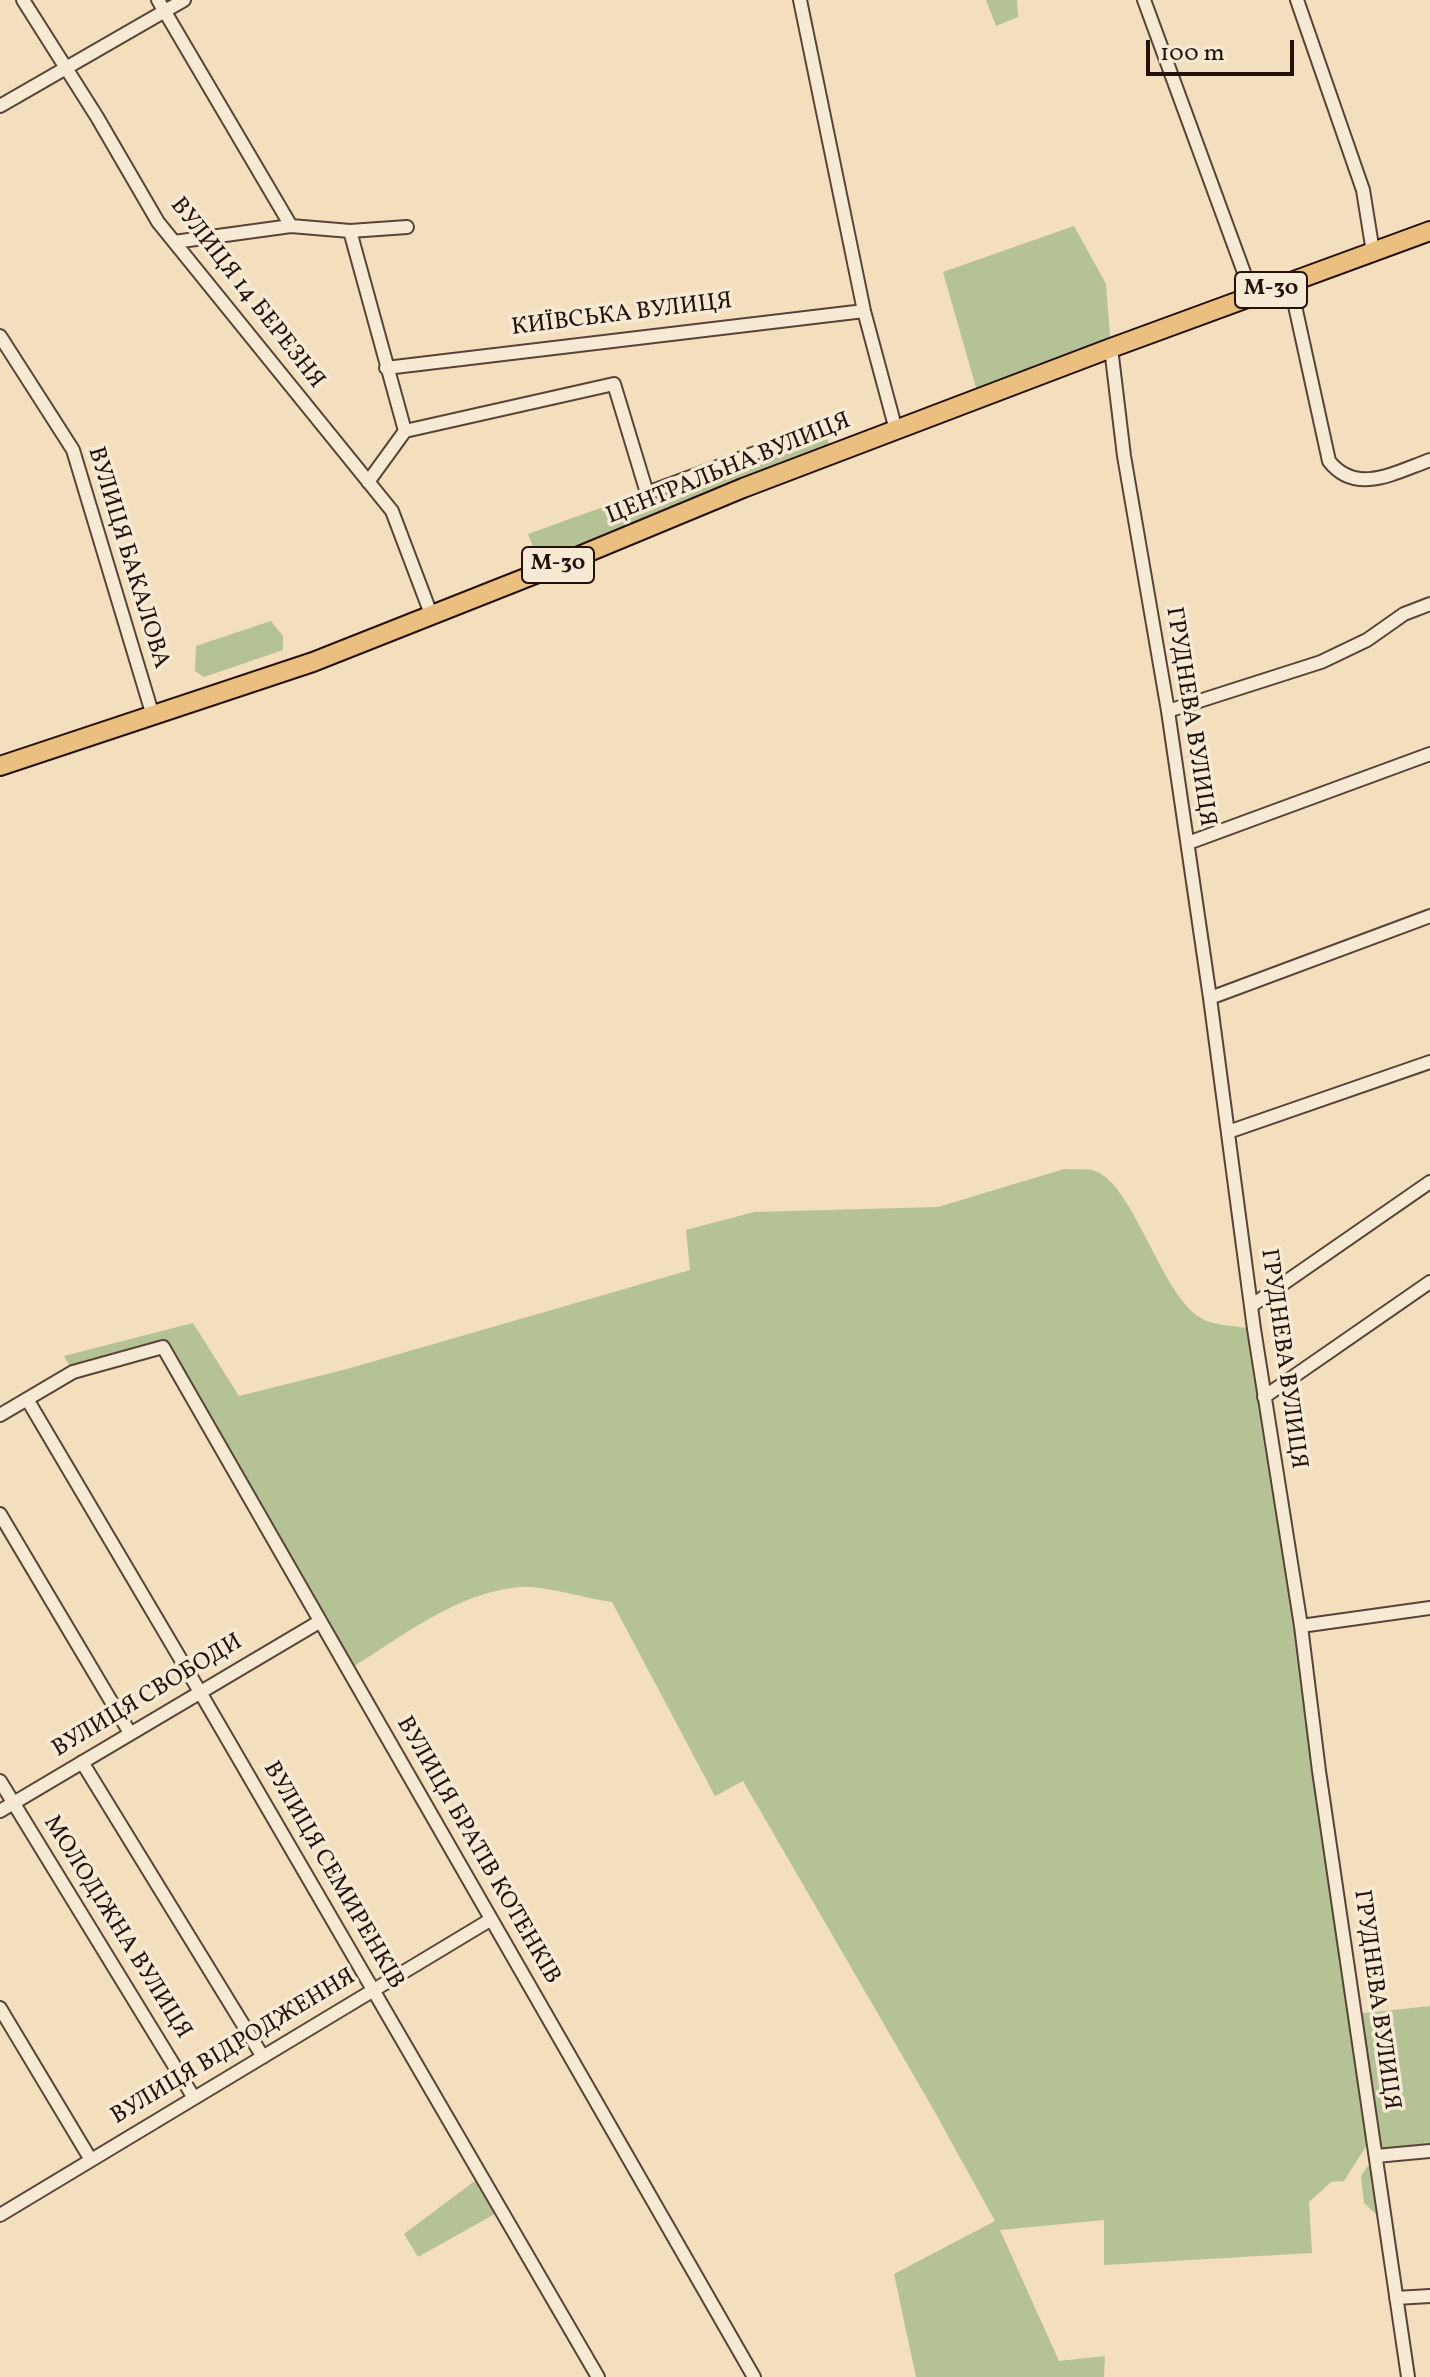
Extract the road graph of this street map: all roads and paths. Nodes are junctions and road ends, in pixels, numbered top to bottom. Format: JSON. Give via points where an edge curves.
{"nodes":[{"id":1,"x":23,"y":0,"type":"edge"},
{"id":2,"x":184,"y":0,"type":"edge"},
{"id":3,"x":800,"y":0,"type":"edge"},
{"id":4,"x":1144,"y":0,"type":"edge"},
{"id":5,"x":1297,"y":0,"type":"edge"},
{"id":6,"x":162,"y":5,"type":"edge"},
{"id":7,"x":65,"y":69,"type":"junction"},
{"id":8,"x":0,"y":106,"type":"edge"},
{"id":9,"x":291,"y":226,"type":"junction"},
{"id":10,"x":407,"y":227,"type":"dead end"},
{"id":11,"x":350,"y":231,"type":"junction"},
{"id":12,"x":1430,"y":231,"type":"edge"},
{"id":13,"x":174,"y":242,"type":"junction"},
{"id":14,"x":1373,"y":252,"type":"junction"},
{"id":15,"x":1290,"y":283,"type":"junction"},
{"id":16,"x":1253,"y":297,"type":"junction"},
{"id":17,"x":864,"y":311,"type":"junction"},
{"id":18,"x":0,"y":336,"type":"edge"},
{"id":19,"x":1111,"y":348,"type":"junction"},
{"id":20,"x":386,"y":368,"type":"junction"},
{"id":21,"x":823,"y":428,"type":"dead end"},
{"id":22,"x":896,"y":430,"type":"junction"},
{"id":23,"x":405,"y":431,"type":"junction"},
{"id":24,"x":1430,"y":460,"type":"edge"},
{"id":25,"x":368,"y":482,"type":"junction"},
{"id":26,"x":1430,"y":604,"type":"edge"},
{"id":27,"x":431,"y":614,"type":"junction"},
{"id":28,"x":1168,"y":711,"type":"junction"},
{"id":29,"x":153,"y":716,"type":"junction"},
{"id":30,"x":1430,"y":754,"type":"edge"},
{"id":31,"x":0,"y":766,"type":"edge"},
{"id":32,"x":1188,"y":843,"type":"junction"},
{"id":33,"x":1430,"y":916,"type":"edge"},
{"id":34,"x":1210,"y":998,"type":"junction"},
{"id":35,"x":1430,"y":1062,"type":"edge"},
{"id":36,"x":1228,"y":1132,"type":"junction"},
{"id":37,"x":1430,"y":1182,"type":"edge"},
{"id":38,"x":1430,"y":1282,"type":"edge"},
{"id":39,"x":1251,"y":1306,"type":"junction"},
{"id":40,"x":1264,"y":1397,"type":"junction"},
{"id":41,"x":27,"y":1399,"type":"junction"},
{"id":42,"x":0,"y":1415,"type":"edge"},
{"id":43,"x":0,"y":1514,"type":"edge"},
{"id":44,"x":1430,"y":1608,"type":"edge"},
{"id":45,"x":319,"y":1622,"type":"junction"},
{"id":46,"x":1301,"y":1626,"type":"junction"},
{"id":47,"x":200,"y":1692,"type":"junction"},
{"id":48,"x":130,"y":1733,"type":"junction"},
{"id":49,"x":82,"y":1762,"type":"junction"},
{"id":50,"x":0,"y":1781,"type":"edge"},
{"id":51,"x":13,"y":1803,"type":"junction"},
{"id":52,"x":0,"y":1811,"type":"edge"},
{"id":53,"x":490,"y":1920,"type":"junction"},
{"id":54,"x":373,"y":1990,"type":"junction"},
{"id":55,"x":0,"y":2008,"type":"edge"},
{"id":56,"x":263,"y":2057,"type":"junction"},
{"id":57,"x":194,"y":2098,"type":"junction"},
{"id":58,"x":1430,"y":2151,"type":"edge"},
{"id":59,"x":1376,"y":2156,"type":"junction"},
{"id":60,"x":91,"y":2160,"type":"junction"},
{"id":61,"x":0,"y":2215,"type":"edge"},
{"id":62,"x":1430,"y":2296,"type":"edge"},
{"id":63,"x":1396,"y":2298,"type":"junction"},
{"id":64,"x":598,"y":2377,"type":"edge"},
{"id":65,"x":754,"y":2377,"type":"edge"},
{"id":66,"x":1408,"y":2377,"type":"edge"}],
"edges":[{"from":1,"to":7,"type":"street","name":"ВУЛИЦЯ 14 БЕРЕЗНЯ"},
{"from":2,"to":6,"type":"street"},
{"from":3,"to":17,"type":"street"},
{"from":4,"to":16,"type":"street"},
{"from":5,"to":14,"type":"street","via":[[1363,190]]},
{"from":6,"to":7,"type":"street"},
{"from":6,"to":9,"type":"street"},
{"from":7,"to":8,"type":"street"},
{"from":7,"to":13,"type":"street","name":"ВУЛИЦЯ 14 БЕРЕЗНЯ"},
{"from":9,"to":11,"type":"street"},
{"from":9,"to":13,"type":"street"},
{"from":10,"to":11,"type":"street"},
{"from":11,"to":20,"type":"street"},
{"from":12,"to":14,"type":"highway","name":"ЦЕНТРАЛЬНА ВУЛИЦЯ","number":"М-30"},
{"from":13,"to":25,"type":"street","name":"ВУЛИЦЯ 14 БЕРЕЗНЯ"},
{"from":14,"to":15,"type":"highway","name":"ЦЕНТРАЛЬНА ВУЛИЦЯ","number":"М-30"},
{"from":15,"to":16,"type":"highway","name":"ЦЕНТРАЛЬНА ВУЛИЦЯ","number":"М-30"},
{"from":15,"to":24,"type":"street","via":[[1329,461],[1336,471],[1376,479]]},
{"from":16,"to":19,"type":"highway","name":"ЦЕНТРАЛЬНА ВУЛИЦЯ","number":"М-30"},
{"from":17,"to":20,"type":"street","name":"КИЇВСЬКА ВУЛИЦЯ"},
{"from":17,"to":22,"type":"street"},
{"from":18,"to":29,"type":"street","name":"ВУЛИЦЯ БАКАЛОВА","via":[[73,450]]},
{"from":19,"to":22,"type":"highway","name":"ЦЕНТРАЛЬНА ВУЛИЦЯ","number":"М-30"},
{"from":19,"to":28,"type":"street","name":"ГРУДНЕВА ВУЛИЦЯ"},
{"from":20,"to":23,"type":"street"},
{"from":21,"to":23,"type":"street","via":[[647,493],[614,384]]},
{"from":22,"to":27,"type":"highway","name":"ЦЕНТРАЛЬНА ВУЛИЦЯ","number":"М-30"},
{"from":23,"to":25,"type":"street"},
{"from":25,"to":27,"type":"street","name":"ВУЛИЦЯ 14 БЕРЕЗНЯ","via":[[392,511]]},
{"from":26,"to":28,"type":"street","via":[[1321,662]]},
{"from":27,"to":29,"type":"highway","name":"ЦЕНТРАЛЬНА ВУЛИЦЯ","number":"М-30","via":[[317,661]]},
{"from":28,"to":32,"type":"street","name":"ГРУДНЕВА ВУЛИЦЯ"},
{"from":29,"to":31,"type":"highway","name":"ЦЕНТРАЛЬНА ВУЛИЦЯ","number":"М-30"},
{"from":30,"to":32,"type":"street"},
{"from":32,"to":34,"type":"street","name":"ГРУДНЕВА ВУЛИЦЯ"},
{"from":33,"to":34,"type":"street"},
{"from":34,"to":36,"type":"street","name":"ГРУДНЕВА ВУЛИЦЯ"},
{"from":35,"to":36,"type":"street"},
{"from":36,"to":39,"type":"street","name":"ГРУДНЕВА ВУЛИЦЯ"},
{"from":37,"to":39,"type":"street"},
{"from":38,"to":40,"type":"street"},
{"from":39,"to":40,"type":"street","name":"ГРУДНЕВА ВУЛИЦЯ"},
{"from":40,"to":46,"type":"street","name":"ГРУДНЕВА ВУЛИЦЯ"},
{"from":41,"to":42,"type":"street"},
{"from":41,"to":45,"type":"street","name":"ВУЛИЦЯ БРАТІВ КОТЕНКІВ","via":[[73,1372],[163,1347]]},
{"from":41,"to":47,"type":"street","name":"ВУЛИЦЯ СЕМИРЕНКІВ"},
{"from":43,"to":48,"type":"street"},
{"from":44,"to":46,"type":"street"},
{"from":45,"to":47,"type":"street","name":"ВУЛИЦЯ СВОБОДИ"},
{"from":45,"to":53,"type":"street","name":"ВУЛИЦЯ БРАТІВ КОТЕНКІВ"},
{"from":46,"to":59,"type":"street","name":"ГРУДНЕВА ВУЛИЦЯ"},
{"from":47,"to":48,"type":"street","name":"ВУЛИЦЯ СВОБОДИ"},
{"from":47,"to":54,"type":"street","name":"ВУЛИЦЯ СЕМИРЕНКІВ"},
{"from":48,"to":49,"type":"street","name":"ВУЛИЦЯ СВОБОДИ"},
{"from":49,"to":51,"type":"street","name":"ВУЛИЦЯ СВОБОДИ"},
{"from":49,"to":56,"type":"street"},
{"from":50,"to":51,"type":"street","name":"МОЛОДІЖНА ВУЛИЦЯ"},
{"from":51,"to":52,"type":"street","name":"ВУЛИЦЯ СВОБОДИ"},
{"from":51,"to":57,"type":"street","name":"МОЛОДІЖНА ВУЛИЦЯ"},
{"from":53,"to":54,"type":"street","name":"ВУЛИЦЯ ВІДРОДЖЕННЯ"},
{"from":53,"to":65,"type":"street","name":"ВУЛИЦЯ БРАТІВ КОТЕНКІВ"},
{"from":54,"to":56,"type":"street","name":"ВУЛИЦЯ ВІДРОДЖЕННЯ"},
{"from":54,"to":64,"type":"street","name":"ВУЛИЦЯ СЕМИРЕНКІВ"},
{"from":55,"to":60,"type":"street"},
{"from":56,"to":57,"type":"street","name":"ВУЛИЦЯ ВІДРОДЖЕННЯ"},
{"from":57,"to":60,"type":"street","name":"ВУЛИЦЯ ВІДРОДЖЕННЯ"},
{"from":58,"to":59,"type":"street"},
{"from":59,"to":63,"type":"street","name":"ГРУДНЕВА ВУЛИЦЯ"},
{"from":60,"to":61,"type":"street","name":"ВУЛИЦЯ ВІДРОДЖЕННЯ"},
{"from":62,"to":63,"type":"street"},
{"from":63,"to":66,"type":"street","name":"ГРУДНЕВА ВУЛИЦЯ"}]}
